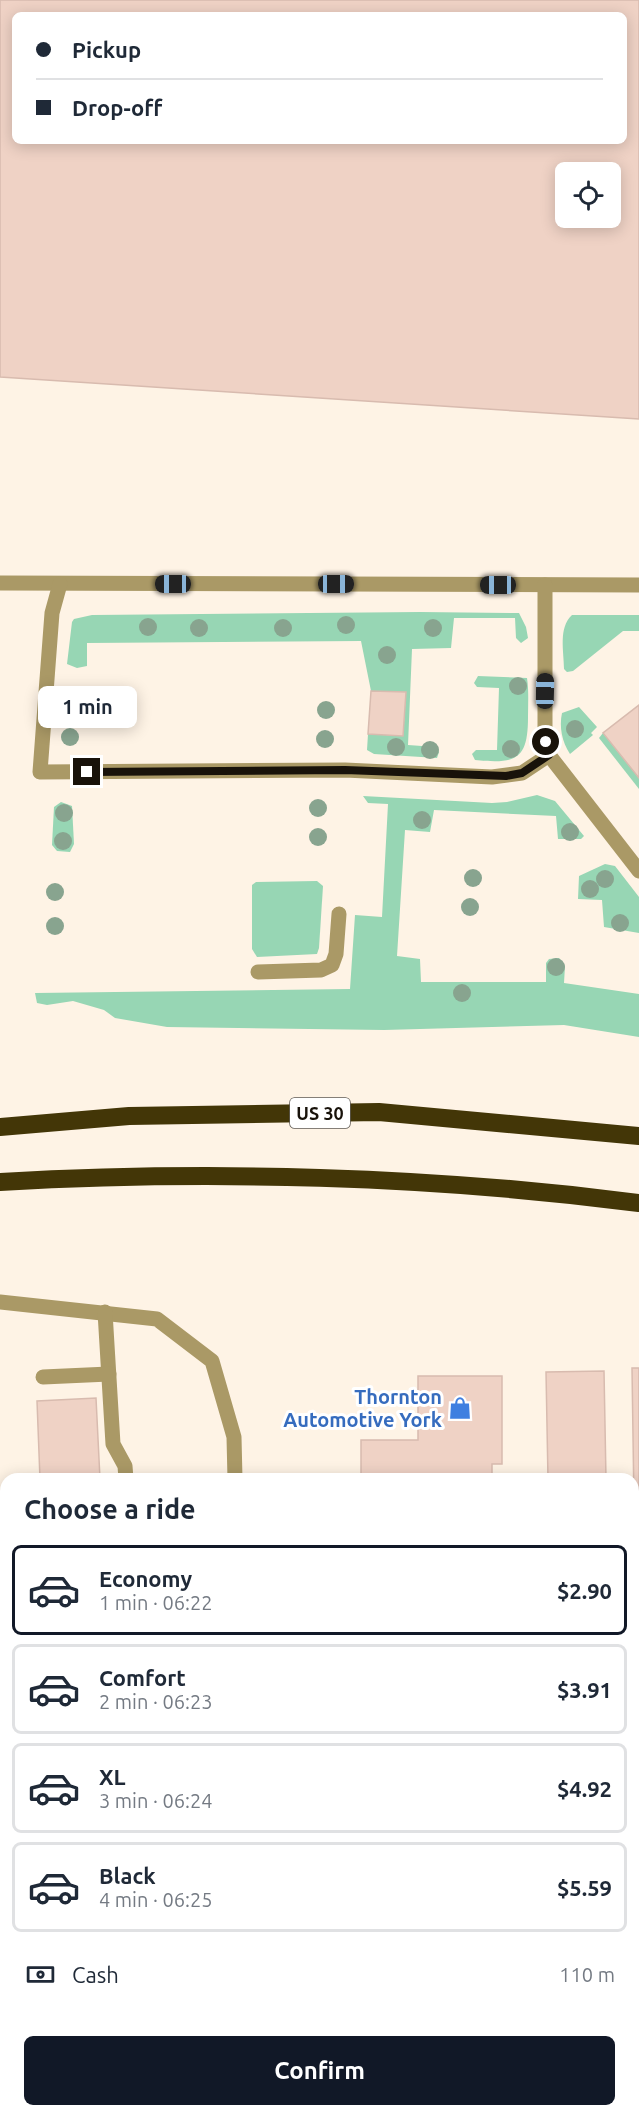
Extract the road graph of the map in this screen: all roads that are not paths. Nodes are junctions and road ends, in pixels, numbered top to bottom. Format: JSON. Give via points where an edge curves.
{"nodes":[{"id":1,"x":0,"y":583,"type":"edge"},
{"id":2,"x":60,"y":584,"type":"junction"},
{"id":3,"x":545,"y":585,"type":"junction"},
{"id":4,"x":639,"y":585,"type":"edge"},
{"id":5,"x":549,"y":755,"type":"junction"},
{"id":6,"x":639,"y":871,"type":"edge"},
{"id":7,"x":339,"y":914,"type":"dead end"},
{"id":8,"x":258,"y":972,"type":"dead end"},
{"id":9,"x":0,"y":1127,"type":"edge"},
{"id":10,"x":639,"y":1136,"type":"edge"},
{"id":11,"x":0,"y":1182,"type":"edge"},
{"id":12,"x":639,"y":1203,"type":"edge"},
{"id":13,"x":0,"y":1302,"type":"edge"},
{"id":14,"x":105,"y":1312,"type":"junction"},
{"id":15,"x":109,"y":1374,"type":"junction"},
{"id":16,"x":43,"y":1377,"type":"dead end"},
{"id":17,"x":126,"y":1473,"type":"edge"},
{"id":18,"x":235,"y":1473,"type":"edge"}],
"edges":[{"from":1,"to":2,"type":"street"},
{"from":2,"to":3,"type":"street"},
{"from":2,"to":5,"type":"street","via":[[52,612],[40,772],[345,770],[492,777],[522,773]]},
{"from":3,"to":4,"type":"street"},
{"from":3,"to":5,"type":"street","via":[[545,727]]},
{"from":5,"to":6,"type":"street"},
{"from":7,"to":8,"type":"street","via":[[332,965],[321,970]]},
{"from":9,"to":10,"type":"highway","number":"US 30","via":[[129,1116],[379,1112]]},
{"from":11,"to":12,"type":"highway","via":[[111,1176],[374,1181],[542,1191]]},
{"from":13,"to":14,"type":"street"},
{"from":14,"to":15,"type":"street"},
{"from":14,"to":18,"type":"street","via":[[157,1319],[212,1361],[234,1437]]},
{"from":15,"to":16,"type":"street"},
{"from":15,"to":17,"type":"street","via":[[113,1444]]}]}
